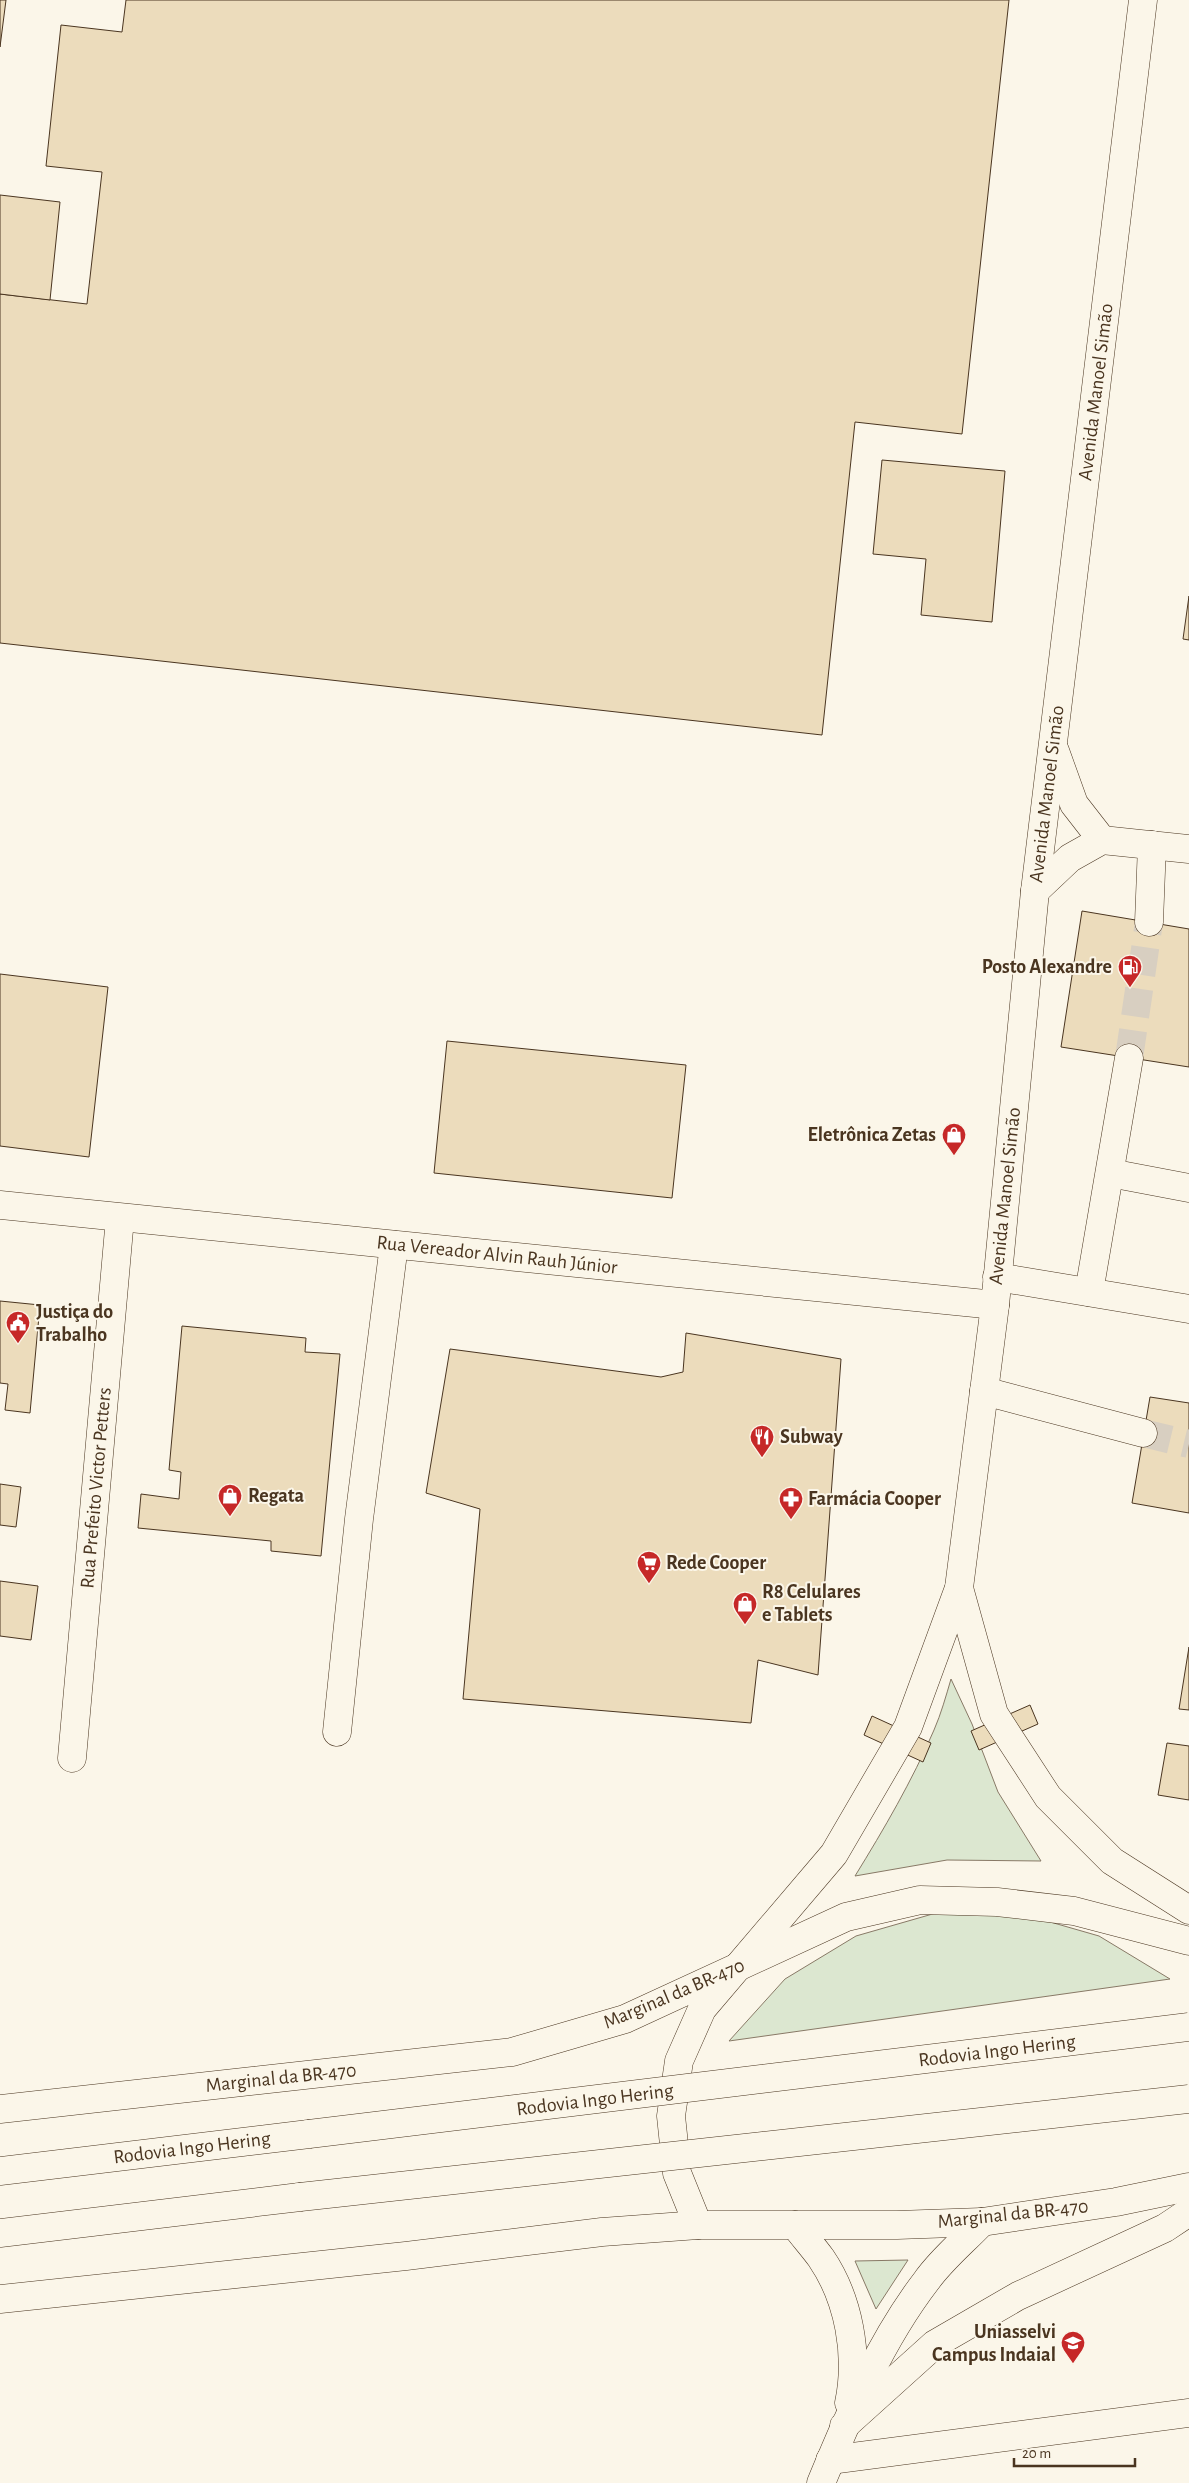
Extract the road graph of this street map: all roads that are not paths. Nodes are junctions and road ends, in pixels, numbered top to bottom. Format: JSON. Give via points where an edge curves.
{"nodes":[{"id":1,"x":1143,"y":0,"type":"edge"},
{"id":2,"x":1053,"y":747,"type":"junction"},
{"id":3,"x":1102,"y":840,"type":"junction"},
{"id":4,"x":1152,"y":845,"type":"junction"},
{"id":5,"x":1189,"y":849,"type":"edge"},
{"id":6,"x":1035,"y":891,"type":"junction"},
{"id":7,"x":1149,"y":922,"type":"tunnel mouth"},
{"id":8,"x":1128,"y":1058,"type":"tunnel mouth"},
{"id":9,"x":1110,"y":1173,"type":"junction"},
{"id":10,"x":1189,"y":1188,"type":"edge"},
{"id":11,"x":0,"y":1205,"type":"edge"},
{"id":12,"x":120,"y":1218,"type":"junction"},
{"id":13,"x":394,"y":1245,"type":"junction"},
{"id":14,"x":998,"y":1277,"type":"junction"},
{"id":15,"x":1089,"y":1292,"type":"junction"},
{"id":16,"x":994,"y":1305,"type":"junction"},
{"id":17,"x":1189,"y":1309,"type":"edge"},
{"id":18,"x":984,"y":1391,"type":"junction"},
{"id":19,"x":1143,"y":1433,"type":"tunnel mouth"},
{"id":20,"x":959,"y":1588,"type":"junction"},
{"id":21,"x":337,"y":1732,"type":"dead end"},
{"id":22,"x":72,"y":1758,"type":"dead end"},
{"id":23,"x":1189,"y":1910,"type":"edge"},
{"id":24,"x":1189,"y":1941,"type":"edge"},
{"id":25,"x":737,"y":1966,"type":"junction"},
{"id":26,"x":1189,"y":2027,"type":"edge"},
{"id":27,"x":1189,"y":2099,"type":"edge"},
{"id":28,"x":0,"y":2110,"type":"edge"},
{"id":29,"x":0,"y":2171,"type":"edge"},
{"id":30,"x":1189,"y":2187,"type":"edge"},
{"id":31,"x":1189,"y":2212,"type":"edge"},
{"id":32,"x":982,"y":2222,"type":"junction"},
{"id":33,"x":698,"y":2225,"type":"junction"},
{"id":34,"x":794,"y":2225,"type":"junction"},
{"id":35,"x":0,"y":2233,"type":"edge"},
{"id":36,"x":0,"y":2299,"type":"edge"},
{"id":37,"x":1189,"y":2413,"type":"edge"},
{"id":38,"x":844,"y":2426,"type":"junction"},
{"id":39,"x":826,"y":2472,"type":"edge"}],
"edges":[{"from":1,"to":2,"type":"main road","name":"Avenida Manoel Simão"},
{"from":2,"to":3,"type":"main road","via":[[1074,804]]},
{"from":2,"to":6,"type":"main road","name":"Avenida Manoel Simão"},
{"from":3,"to":4,"type":"main road"},
{"from":3,"to":6,"type":"main road","via":[[1070,858]]},
{"from":4,"to":5,"type":"main road"},
{"from":4,"to":7,"type":"main road"},
{"from":6,"to":14,"type":"main road","name":"Avenida Manoel Simão"},
{"from":8,"to":9,"type":"main road"},
{"from":9,"to":10,"type":"main road"},
{"from":9,"to":15,"type":"main road"},
{"from":11,"to":12,"type":"main road","name":"Rua Vereador Alvin Rauh Júnior"},
{"from":12,"to":13,"type":"main road","name":"Rua Vereador Alvin Rauh Júnior"},
{"from":12,"to":22,"type":"main road","name":"Rua Prefeito Victor Petters"},
{"from":13,"to":16,"type":"main road","name":"Rua Vereador Alvin Rauh Júnior"},
{"from":13,"to":21,"type":"main road","via":[[359,1519]]},
{"from":14,"to":15,"type":"main road"},
{"from":14,"to":16,"type":"main road","name":"Avenida Manoel Simão"},
{"from":15,"to":17,"type":"main road"},
{"from":16,"to":18,"type":"main road","name":"Avenida Manoel Simão"},
{"from":18,"to":19,"type":"main road"},
{"from":18,"to":20,"type":"main road","name":"Avenida Manoel Simão"},
{"from":20,"to":23,"type":"main road","name":"Avenida Manoel Simão","via":[[994,1714],[1048,1797],[1112,1861]]},
{"from":20,"to":25,"type":"main road","name":"Avenida Manoel Simão","via":[[908,1727],[834,1854]]},
{"from":24,"to":25,"type":"main road","name":"Marginal da BR-470","via":[[1074,1911],[997,1902],[920,1900],[846,1917]]},
{"from":25,"to":28,"type":"main road","name":"Marginal da BR-470","via":[[625,2019],[512,2052]]},
{"from":25,"to":33,"type":"main road","name":"Avenida Manoel Simão","via":[[702,2010],[679,2061],[671,2116],[677,2173]]},
{"from":26,"to":29,"type":"main road","name":"Rodovia Ingo Hering","bridge":true},
{"from":27,"to":35,"type":"main road","bridge":true},
{"from":30,"to":32,"type":"main road","name":"Marginal da BR-470","via":[[1116,2202]]},
{"from":31,"to":38,"type":"main road","via":[[1165,2228],[1018,2296],[935,2344]]},
{"from":32,"to":34,"type":"main road","name":"Marginal da BR-470"},
{"from":32,"to":38,"type":"main road","via":[[928,2278],[894,2327]]},
{"from":33,"to":34,"type":"main road","name":"Marginal da BR-470"},
{"from":33,"to":36,"type":"main road","name":"Marginal da BR-470","via":[[602,2232]]},
{"from":34,"to":38,"type":"main road","via":[[822,2259],[841,2298],[852,2340],[853,2384]]},
{"from":37,"to":39,"type":"main road"},
{"from":38,"to":39,"type":"main road"}]}
